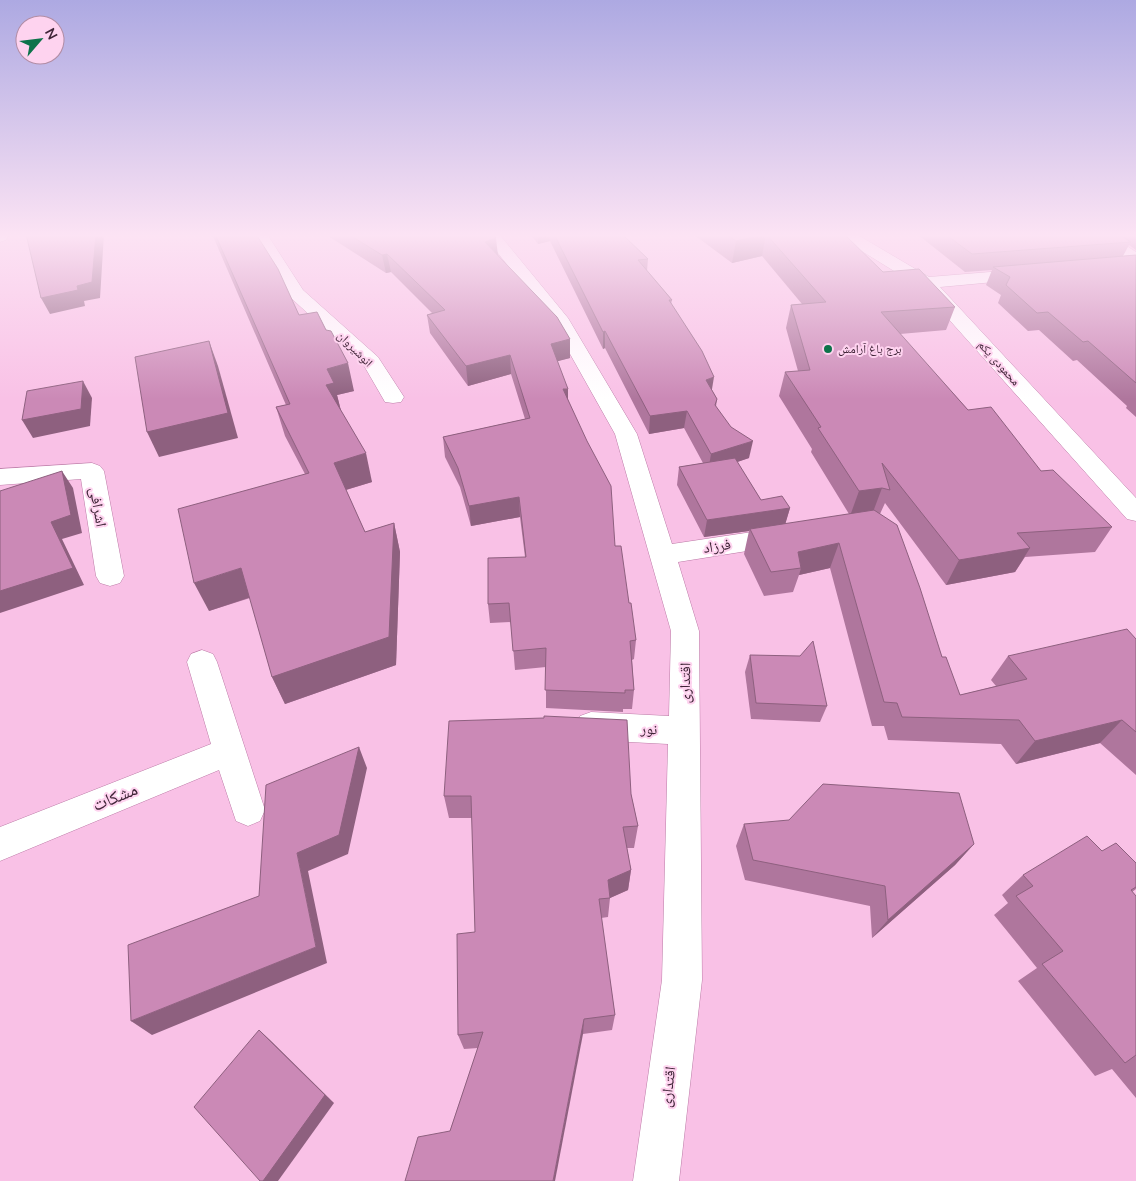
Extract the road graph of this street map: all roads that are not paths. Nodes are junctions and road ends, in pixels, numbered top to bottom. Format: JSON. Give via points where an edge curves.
{"nodes":[{"id":1,"x":294,"y":289,"type":"edge"},
{"id":2,"x":536,"y":289,"type":"edge"},
{"id":3,"x":932,"y":289,"type":"edge"},
{"id":4,"x":393,"y":397,"type":"dead end"},
{"id":5,"x":0,"y":477,"type":"edge"},
{"id":6,"x":1136,"y":513,"type":"edge"},
{"id":7,"x":812,"y":531,"type":"edge"},
{"id":8,"x":662,"y":555,"type":"junction"},
{"id":9,"x":110,"y":576,"type":"dead end"},
{"id":10,"x":202,"y":662,"type":"dead end"},
{"id":11,"x":565,"y":725,"type":"edge"},
{"id":12,"x":684,"y":731,"type":"junction"},
{"id":13,"x":230,"y":751,"type":"junction"},
{"id":14,"x":248,"y":810,"type":"dead end"},
{"id":15,"x":0,"y":844,"type":"edge"},
{"id":16,"x":656,"y":1181,"type":"edge"}],
"edges":[{"from":1,"to":4,"type":"street","name":"انوشیروان","via":[[371,361]]},
{"from":2,"to":8,"type":"street","name":"اقتداری","via":[[559,318],[626,434]]},
{"from":3,"to":6,"type":"street","name":"محمودی یکم"},
{"from":5,"to":9,"type":"street","name":"اشرافی","via":[[92,471]]},
{"from":7,"to":8,"type":"street","name":"فرزاد"},
{"from":8,"to":12,"type":"street","name":"اقتداری","via":[[685,631]]},
{"from":10,"to":13,"type":"street"},
{"from":11,"to":12,"type":"street","name":"نور"},
{"from":12,"to":16,"type":"street","name":"اقتداری","via":[[682,980]]},
{"from":13,"to":14,"type":"street"},
{"from":13,"to":15,"type":"street","name":"مشکات"}]}
